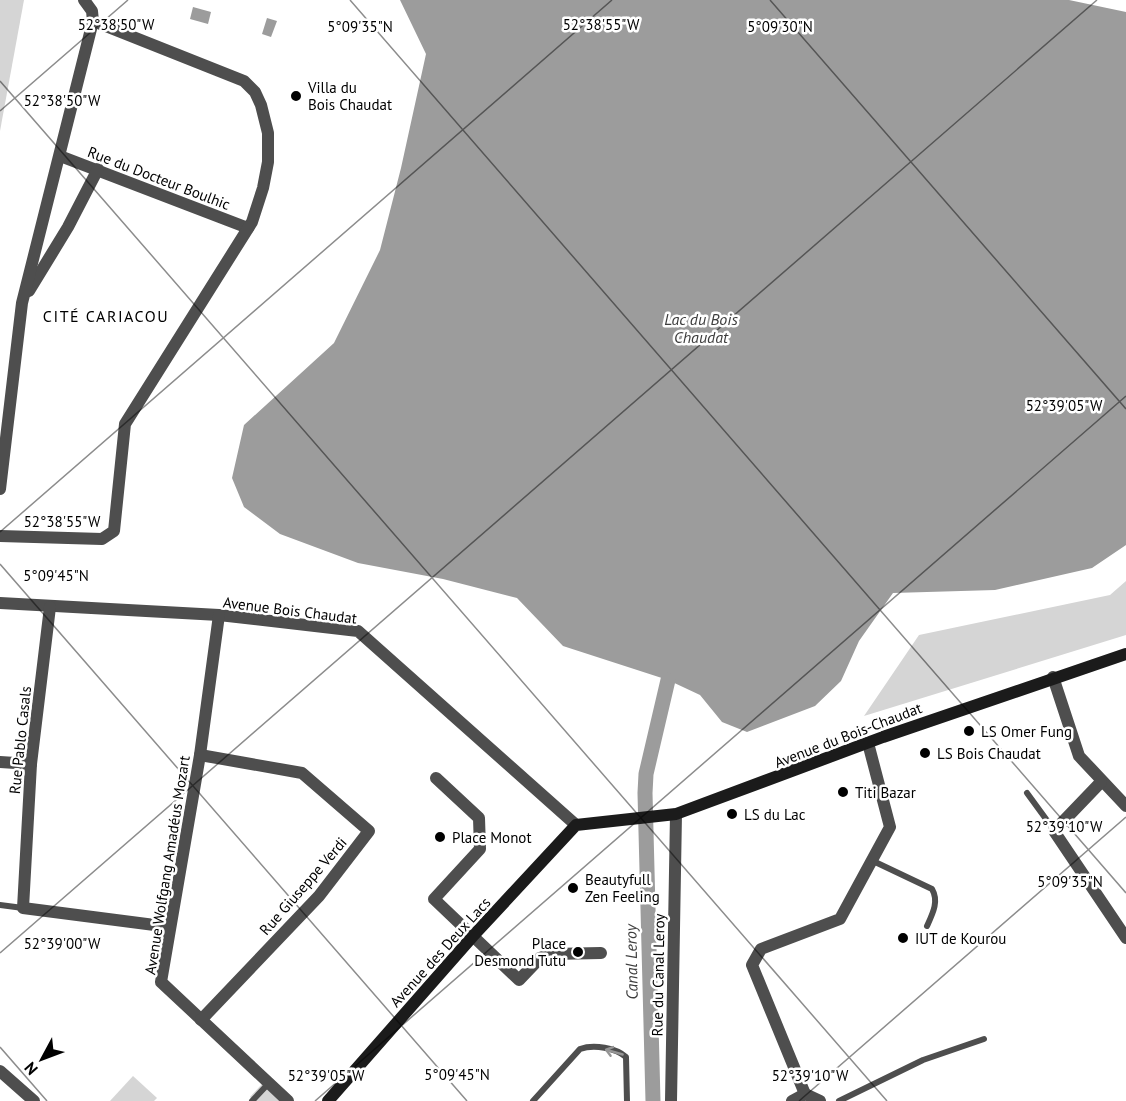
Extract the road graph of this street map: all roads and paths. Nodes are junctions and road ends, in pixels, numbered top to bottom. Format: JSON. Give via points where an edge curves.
{"nodes":[{"id":1,"x":84,"y":0,"type":"edge"},
{"id":2,"x":93,"y":21,"type":"junction"},
{"id":3,"x":60,"y":156,"type":"junction"},
{"id":4,"x":98,"y":169,"type":"junction"},
{"id":5,"x":248,"y":228,"type":"junction"},
{"id":6,"x":22,"y":303,"type":"junction"},
{"id":7,"x":0,"y":489,"type":"edge"},
{"id":8,"x":0,"y":536,"type":"edge"},
{"id":9,"x":0,"y":603,"type":"edge"},
{"id":10,"x":50,"y":607,"type":"junction"},
{"id":11,"x":219,"y":615,"type":"junction"},
{"id":12,"x":1126,"y":654,"type":"edge"},
{"id":13,"x":1053,"y":677,"type":"junction"},
{"id":14,"x":868,"y":743,"type":"junction"},
{"id":15,"x":200,"y":755,"type":"junction"},
{"id":16,"x":0,"y":762,"type":"edge"},
{"id":17,"x":31,"y":765,"type":"junction"},
{"id":18,"x":436,"y":778,"type":"dead end"},
{"id":19,"x":1101,"y":782,"type":"junction"},
{"id":20,"x":1027,"y":793,"type":"dead end"},
{"id":21,"x":1126,"y":806,"type":"edge"},
{"id":22,"x":676,"y":814,"type":"junction"},
{"id":23,"x":576,"y":825,"type":"junction"},
{"id":24,"x":1054,"y":831,"type":"junction"},
{"id":25,"x":873,"y":861,"type":"junction"},
{"id":26,"x":0,"y":905,"type":"edge"},
{"id":27,"x":22,"y":908,"type":"junction"},
{"id":28,"x":927,"y":926,"type":"dead end"},
{"id":29,"x":170,"y":927,"type":"junction"},
{"id":30,"x":473,"y":936,"type":"junction"},
{"id":31,"x":1126,"y":938,"type":"edge"},
{"id":32,"x":601,"y":953,"type":"dead end"},
{"id":33,"x":201,"y":1020,"type":"junction"},
{"id":34,"x":984,"y":1039,"type":"dead end"},
{"id":35,"x":0,"y":1071,"type":"edge"},
{"id":36,"x":269,"y":1083,"type":"junction"},
{"id":37,"x":805,"y":1094,"type":"junction"},
{"id":38,"x":34,"y":1101,"type":"edge"},
{"id":39,"x":252,"y":1101,"type":"edge"},
{"id":40,"x":288,"y":1101,"type":"edge"},
{"id":41,"x":328,"y":1101,"type":"edge"},
{"id":42,"x":533,"y":1101,"type":"edge"},
{"id":43,"x":627,"y":1101,"type":"edge"},
{"id":44,"x":671,"y":1101,"type":"edge"},
{"id":45,"x":792,"y":1101,"type":"edge"},
{"id":46,"x":820,"y":1101,"type":"edge"},
{"id":47,"x":838,"y":1101,"type":"edge"}],
"edges":[{"from":1,"to":2,"type":"street","via":[[92,11]]},
{"from":2,"to":3,"type":"street"},
{"from":2,"to":5,"type":"street","via":[[244,81],[255,92],[263,112],[269,150],[263,188]]},
{"from":3,"to":4,"type":"street","name":"Rue du Docteur Boulhic"},
{"from":3,"to":6,"type":"street"},
{"from":4,"to":5,"type":"street","name":"Rue du Docteur Boulhic"},
{"from":4,"to":6,"type":"street"},
{"from":5,"to":8,"type":"street","via":[[125,424],[117,522],[112,534],[102,539]]},
{"from":6,"to":7,"type":"street"},
{"from":9,"to":10,"type":"street","name":"Avenue Bois Chaudat"},
{"from":10,"to":11,"type":"street","name":"Avenue Bois Chaudat"},
{"from":10,"to":17,"type":"street","name":"Rue Pablo Casals"},
{"from":11,"to":15,"type":"street","name":"Avenue Wolfgang Amadéus Mozart"},
{"from":11,"to":23,"type":"street","name":"Avenue Bois Chaudat","via":[[358,631]]},
{"from":12,"to":13,"type":"street","name":"Avenue du Bois-Chaudat"},
{"from":13,"to":14,"type":"street","name":"Avenue du Bois-Chaudat"},
{"from":13,"to":19,"type":"street","via":[[1079,756]]},
{"from":14,"to":22,"type":"street","name":"Avenue du Bois-Chaudat"},
{"from":14,"to":25,"type":"street","via":[[890,827]]},
{"from":15,"to":29,"type":"street","name":"Avenue Wolfgang Amadéus Mozart"},
{"from":15,"to":33,"type":"street","name":"Rue Giuseppe Verdi","via":[[302,773],[369,831],[319,896]]},
{"from":16,"to":17,"type":"street"},
{"from":17,"to":27,"type":"street","name":"Rue Pablo Casals"},
{"from":18,"to":30,"type":"street","via":[[479,818],[480,849],[434,899]]},
{"from":19,"to":21,"type":"street"},
{"from":19,"to":24,"type":"street"},
{"from":20,"to":24,"type":"lane"},
{"from":22,"to":23,"type":"street","name":"Avenue du Bois-Chaudat"},
{"from":22,"to":44,"type":"street","name":"Rue du Canal Leroy"},
{"from":23,"to":30,"type":"street","name":"Avenue des Deux Lacs"},
{"from":24,"to":31,"type":"street"},
{"from":25,"to":28,"type":"lane","via":[[932,889],[936,896]]},
{"from":25,"to":37,"type":"street","via":[[840,919],[761,949],[753,965]]},
{"from":26,"to":27,"type":"lane"},
{"from":27,"to":29,"type":"street"},
{"from":29,"to":33,"type":"street","name":"Avenue Wolfgang Amadéus Mozart","via":[[161,982]]},
{"from":30,"to":32,"type":"street","via":[[519,980],[540,958],[552,954]]},
{"from":30,"to":41,"type":"street","name":"Avenue des Deux Lacs"},
{"from":33,"to":36,"type":"street","name":"Avenue Wolfgang Amadéus Mozart"},
{"from":34,"to":47,"type":"lane","via":[[923,1060]]},
{"from":35,"to":38,"type":"street"},
{"from":36,"to":39,"type":"lane"},
{"from":36,"to":40,"type":"street","name":"Avenue Wolfgang Amadéus Mozart"},
{"from":37,"to":45,"type":"street"},
{"from":37,"to":46,"type":"street"},
{"from":43,"to":42,"type":"lane","one_way":true,"via":[[627,1057],[620,1051],[588,1046],[580,1049]]}]}
